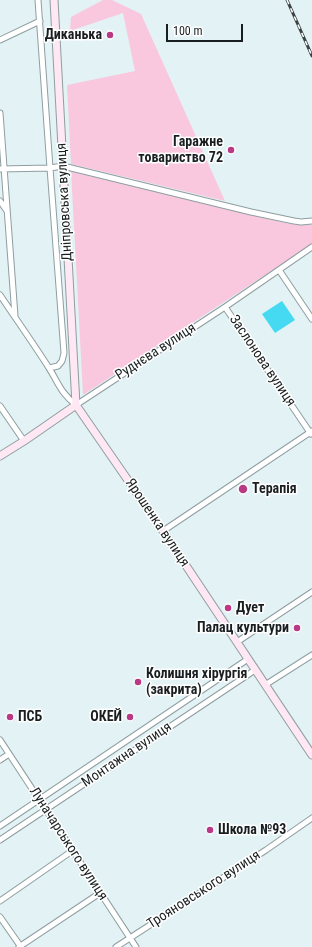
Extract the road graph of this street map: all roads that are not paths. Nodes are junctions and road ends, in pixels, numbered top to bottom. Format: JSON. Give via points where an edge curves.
{"nodes":[{"id":1,"x":38,"y":0,"type":"edge"},
{"id":2,"x":54,"y":0,"type":"edge"},
{"id":3,"x":40,"y":21,"type":"junction"},
{"id":4,"x":0,"y":40,"type":"edge"},
{"id":5,"x":0,"y":113,"type":"edge"},
{"id":6,"x":63,"y":166,"type":"junction"},
{"id":7,"x":50,"y":168,"type":"junction"},
{"id":8,"x":2,"y":169,"type":"edge"},
{"id":9,"x":0,"y":201,"type":"edge"},
{"id":10,"x":7,"y":212,"type":"junction"},
{"id":11,"x":312,"y":221,"type":"edge"},
{"id":12,"x":312,"y":247,"type":"edge"},
{"id":13,"x":279,"y":270,"type":"junction"},
{"id":14,"x":0,"y":294,"type":"edge"},
{"id":15,"x":225,"y":307,"type":"junction"},
{"id":16,"x":15,"y":317,"type":"junction"},
{"id":17,"x":312,"y":319,"type":"edge"},
{"id":18,"x":49,"y":368,"type":"junction"},
{"id":19,"x":76,"y":405,"type":"junction"},
{"id":20,"x":0,"y":406,"type":"edge"},
{"id":21,"x":311,"y":433,"type":"edge"},
{"id":22,"x":24,"y":441,"type":"junction"},
{"id":23,"x":0,"y":456,"type":"edge"},
{"id":24,"x":163,"y":531,"type":"junction"},
{"id":25,"x":312,"y":592,"type":"edge"},
{"id":26,"x":237,"y":642,"type":"junction"},
{"id":27,"x":312,"y":654,"type":"edge"},
{"id":28,"x":248,"y":659,"type":"junction"},
{"id":29,"x":255,"y":670,"type":"junction"},
{"id":30,"x":265,"y":685,"type":"junction"},
{"id":31,"x":0,"y":740,"type":"edge"},
{"id":32,"x":9,"y":754,"type":"junction"},
{"id":33,"x":312,"y":755,"type":"edge"},
{"id":34,"x":0,"y":760,"type":"edge"},
{"id":35,"x":39,"y":800,"type":"junction"},
{"id":36,"x":45,"y":810,"type":"junction"},
{"id":37,"x":312,"y":818,"type":"edge"},
{"id":38,"x":0,"y":826,"type":"edge"},
{"id":39,"x":0,"y":840,"type":"edge"},
{"id":40,"x":72,"y":851,"type":"junction"},
{"id":41,"x":100,"y":893,"type":"junction"},
{"id":42,"x":0,"y":901,"type":"edge"},
{"id":43,"x":0,"y":917,"type":"edge"},
{"id":44,"x":129,"y":938,"type":"junction"},
{"id":45,"x":20,"y":947,"type":"edge"},
{"id":46,"x":116,"y":947,"type":"edge"},
{"id":47,"x":136,"y":947,"type":"edge"}],
"edges":[{"from":1,"to":3,"type":"street","name":"Дніпровська вулиця"},
{"from":2,"to":6,"type":"street","name":"Дніпровська вулиця"},
{"from":3,"to":4,"type":"street"},
{"from":3,"to":7,"type":"street","name":"Дніпровська вулиця"},
{"from":5,"to":8,"type":"street"},
{"from":6,"to":7,"type":"street"},
{"from":6,"to":11,"type":"street","via":[[251,212],[294,221]]},
{"from":6,"to":19,"type":"street","name":"Дніпровська вулиця"},
{"from":7,"to":8,"type":"street"},
{"from":7,"to":18,"type":"street","name":"Дніпровська вулиця","via":[[64,353],[58,366]]},
{"from":8,"to":10,"type":"street"},
{"from":9,"to":10,"type":"street"},
{"from":10,"to":16,"type":"street"},
{"from":12,"to":13,"type":"street","name":"Руднєва вулиця"},
{"from":13,"to":15,"type":"street","name":"Руднєва вулиця"},
{"from":13,"to":17,"type":"street"},
{"from":14,"to":16,"type":"street","name":"Ярошенка вулиця"},
{"from":15,"to":19,"type":"street","name":"Руднєва вулиця"},
{"from":15,"to":21,"type":"street","name":"Заслонова вулиця"},
{"from":16,"to":18,"type":"street","name":"Ярошенка вулиця"},
{"from":18,"to":19,"type":"street","name":"Ярошенка вулиця","via":[[65,396]]},
{"from":19,"to":22,"type":"street","name":"Руднєва вулиця"},
{"from":19,"to":24,"type":"street","name":"Ярошенка вулиця"},
{"from":20,"to":22,"type":"street"},
{"from":21,"to":24,"type":"street"},
{"from":22,"to":23,"type":"street","name":"Руднєва вулиця"},
{"from":24,"to":26,"type":"street","name":"Ярошенка вулиця"},
{"from":25,"to":26,"type":"street"},
{"from":26,"to":28,"type":"street","name":"Ярошенка вулиця"},
{"from":27,"to":30,"type":"street"},
{"from":28,"to":29,"type":"street","name":"Ярошенка вулиця"},
{"from":28,"to":35,"type":"street","name":"Монтажна вулиця"},
{"from":29,"to":30,"type":"street","name":"Ярошенка вулиця"},
{"from":29,"to":36,"type":"street","name":"Монтажна вулиця","via":[[68,798]]},
{"from":30,"to":33,"type":"street","name":"Ярошенка вулиця"},
{"from":31,"to":32,"type":"street","name":"Луначарського вулиця"},
{"from":32,"to":34,"type":"street"},
{"from":32,"to":35,"type":"street","name":"Луначарського вулиця"},
{"from":35,"to":36,"type":"street","name":"Луначарського вулиця"},
{"from":35,"to":38,"type":"street","name":"Монтажна вулиця"},
{"from":36,"to":39,"type":"street","name":"Монтажна вулиця"},
{"from":36,"to":40,"type":"street","name":"Луначарського вулиця"},
{"from":37,"to":44,"type":"street","name":"Трояновського вулиця"},
{"from":40,"to":41,"type":"street","name":"Луначарського вулиця"},
{"from":40,"to":42,"type":"street"},
{"from":41,"to":44,"type":"street","name":"Луначарського вулиця"},
{"from":41,"to":45,"type":"street"},
{"from":43,"to":45,"type":"street"},
{"from":44,"to":46,"type":"street","name":"Трояновського вулиця"},
{"from":44,"to":47,"type":"street","name":"Луначарського вулиця"}]}
